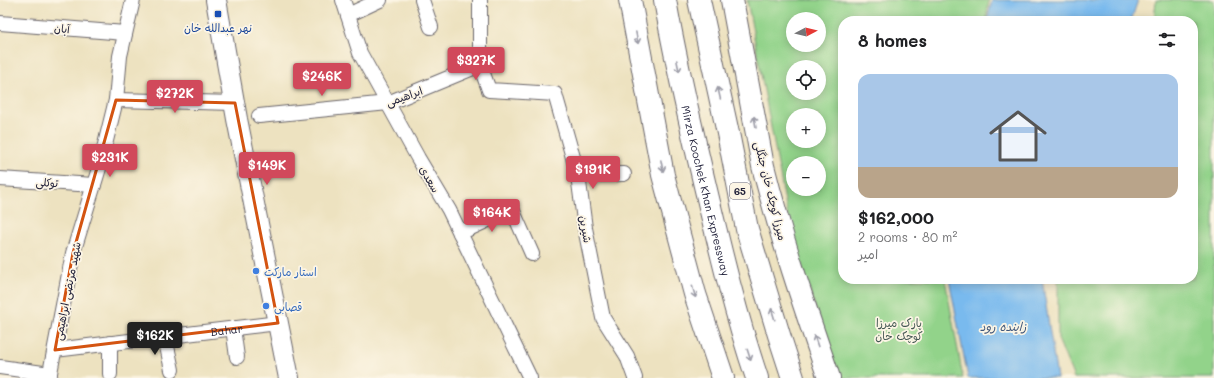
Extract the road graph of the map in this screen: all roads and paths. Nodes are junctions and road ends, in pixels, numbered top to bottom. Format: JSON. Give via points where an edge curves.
{"nodes":[{"id":1,"x":133,"y":0,"type":"edge"},
{"id":2,"x":216,"y":0,"type":"edge"},
{"id":3,"x":343,"y":0,"type":"edge"},
{"id":4,"x":380,"y":0,"type":"edge"},
{"id":5,"x":422,"y":0,"type":"edge"},
{"id":6,"x":480,"y":0,"type":"edge"},
{"id":7,"x":630,"y":0,"type":"edge"},
{"id":8,"x":665,"y":0,"type":"edge"},
{"id":9,"x":699,"y":0,"type":"edge"},
{"id":10,"x":732,"y":0,"type":"edge"},
{"id":11,"x":348,"y":15,"type":"junction"},
{"id":12,"x":0,"y":23,"type":"edge"},
{"id":13,"x":431,"y":27,"type":"dead end"},
{"id":14,"x":125,"y":33,"type":"junction"},
{"id":15,"x":480,"y":65,"type":"junction"},
{"id":16,"x":116,"y":100,"type":"junction"},
{"id":17,"x":234,"y":103,"type":"junction"},
{"id":18,"x":388,"y":103,"type":"junction"},
{"id":19,"x":259,"y":116,"type":"dead end"},
{"id":20,"x":624,"y":174,"type":"dead end"},
{"id":21,"x":578,"y":175,"type":"junction"},
{"id":22,"x":0,"y":179,"type":"edge"},
{"id":23,"x":94,"y":185,"type":"junction"},
{"id":24,"x":460,"y":234,"type":"junction"},
{"id":25,"x":532,"y":254,"type":"dead end"},
{"id":26,"x":278,"y":323,"type":"junction"},
{"id":27,"x":233,"y":328,"type":"junction"},
{"id":28,"x":164,"y":337,"type":"junction"},
{"id":29,"x":110,"y":343,"type":"junction"},
{"id":30,"x":56,"y":350,"type":"junction"},
{"id":31,"x":236,"y":357,"type":"dead end"},
{"id":32,"x":0,"y":368,"type":"edge"},
{"id":33,"x":172,"y":370,"type":"dead end"},
{"id":34,"x":110,"y":374,"type":"dead end"},
{"id":35,"x":50,"y":376,"type":"edge"},
{"id":36,"x":289,"y":378,"type":"edge"},
{"id":37,"x":530,"y":378,"type":"edge"},
{"id":38,"x":635,"y":378,"type":"edge"},
{"id":39,"x":723,"y":378,"type":"edge"},
{"id":40,"x":756,"y":378,"type":"edge"},
{"id":41,"x":793,"y":378,"type":"edge"},
{"id":42,"x":829,"y":378,"type":"edge"}],
"edges":[{"from":1,"to":14,"type":"street","name":"شهید مرتضی ابراهیمی"},
{"from":2,"to":17,"type":"street"},
{"from":3,"to":11,"type":"street","name":"سعدی"},
{"from":4,"to":11,"type":"street"},
{"from":5,"to":13,"type":"street"},
{"from":6,"to":15,"type":"street"},
{"from":7,"to":39,"type":"main road","one_way":true,"via":[[663,175],[695,294]]},
{"from":8,"to":40,"type":"main road","name":"Mirza Koochek Khan Expressway","one_way":true,"via":[[715,231]]},
{"from":41,"to":9,"type":"main road","number":"65","one_way":true,"via":[[747,229]]},
{"from":42,"to":10,"type":"main road","name":"میرزا کوچک خان جنگلی","one_way":true,"via":[[781,236],[764,172]]},
{"from":11,"to":18,"type":"street","name":"سعدی","via":[[360,53]]},
{"from":12,"to":14,"type":"street","name":"آبان"},
{"from":14,"to":16,"type":"street","name":"شهید مرتضی ابراهیمی"},
{"from":15,"to":18,"type":"street","name":"ابراهیمی"},
{"from":15,"to":21,"type":"street","name":"شیرین","via":[[489,90],[554,94]]},
{"from":16,"to":17,"type":"street"},
{"from":16,"to":23,"type":"street","name":"شهید مرتضی ابراهیمی"},
{"from":17,"to":26,"type":"street"},
{"from":18,"to":19,"type":"street","name":"ابراهیمی"},
{"from":18,"to":24,"type":"street","name":"سعدی"},
{"from":20,"to":21,"type":"street"},
{"from":21,"to":38,"type":"street","name":"شیرین","via":[[585,228],[604,318],[627,356]]},
{"from":22,"to":23,"type":"street","name":"توکلی"},
{"from":23,"to":30,"type":"street","name":"شهید مرتضی ابراهیمی","via":[[72,253]]},
{"from":24,"to":25,"type":"street","via":[[512,209]]},
{"from":24,"to":37,"type":"street","name":"سعدی"},
{"from":26,"to":27,"type":"street","name":"Bahar"},
{"from":26,"to":36,"type":"street"},
{"from":27,"to":28,"type":"street","name":"Bahar"},
{"from":27,"to":31,"type":"street"},
{"from":28,"to":29,"type":"street","name":"Bahar"},
{"from":28,"to":33,"type":"street"},
{"from":29,"to":30,"type":"street","name":"Bahar"},
{"from":29,"to":34,"type":"street"},
{"from":30,"to":35,"type":"street","name":"شهید مرتضی ابراهیمی"},
{"from":32,"to":35,"type":"street"}]}
